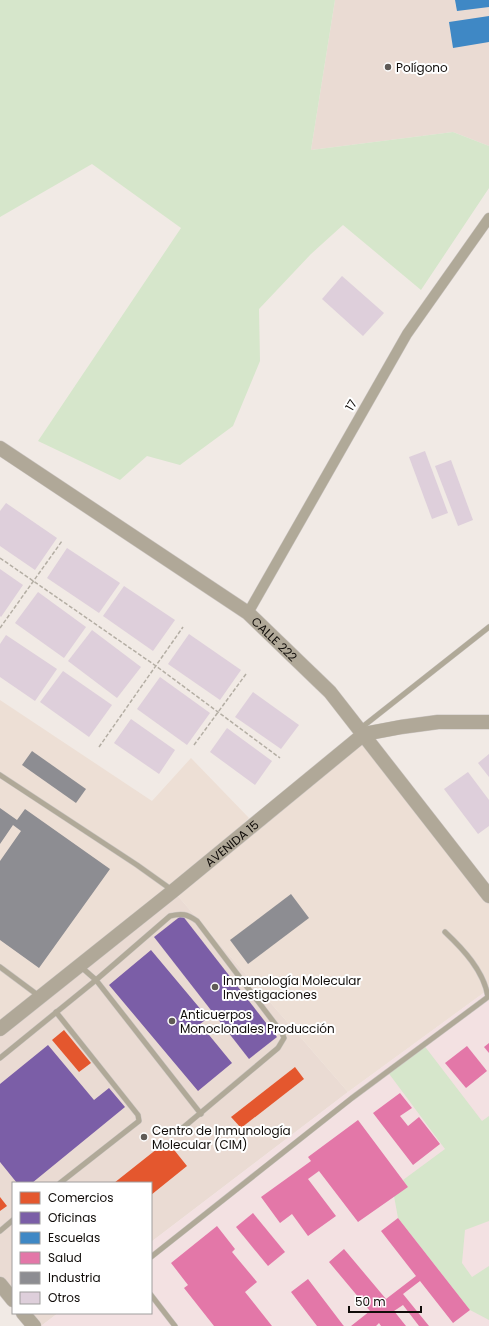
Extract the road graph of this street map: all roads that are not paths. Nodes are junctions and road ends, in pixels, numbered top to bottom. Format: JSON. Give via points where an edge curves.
{"nodes":[{"id":1,"x":489,"y":218,"type":"edge"},
{"id":2,"x":0,"y":448,"type":"edge"},
{"id":3,"x":248,"y":613,"type":"junction"},
{"id":4,"x":489,"y":627,"type":"edge"},
{"id":5,"x":489,"y":722,"type":"edge"},
{"id":6,"x":362,"y":732,"type":"junction"},
{"id":7,"x":0,"y":775,"type":"edge"},
{"id":8,"x":173,"y":891,"type":"junction"},
{"id":9,"x":489,"y":896,"type":"edge"},
{"id":10,"x":445,"y":932,"type":"dead end"},
{"id":11,"x":80,"y":965,"type":"junction"},
{"id":12,"x":0,"y":967,"type":"edge"},
{"id":13,"x":96,"y":980,"type":"junction"},
{"id":14,"x":40,"y":997,"type":"junction"},
{"id":15,"x":489,"y":998,"type":"edge"},
{"id":16,"x":56,"y":1012,"type":"junction"},
{"id":17,"x":0,"y":1029,"type":"edge"},
{"id":18,"x":0,"y":1058,"type":"edge"},
{"id":19,"x":201,"y":1114,"type":"junction"},
{"id":20,"x":179,"y":1132,"type":"dead end"},
{"id":21,"x":61,"y":1182,"type":"edge"},
{"id":22,"x":12,"y":1221,"type":"edge"},
{"id":23,"x":0,"y":1231,"type":"edge"},
{"id":24,"x":152,"y":1256,"type":"edge"},
{"id":25,"x":0,"y":1284,"type":"edge"},
{"id":26,"x":152,"y":1296,"type":"edge"},
{"id":27,"x":12,"y":1299,"type":"edge"},
{"id":28,"x":24,"y":1314,"type":"edge"},
{"id":29,"x":34,"y":1326,"type":"edge"},
{"id":30,"x":175,"y":1326,"type":"edge"}],
"edges":[{"from":1,"to":3,"type":"street","name":"17","via":[[406,334]]},
{"from":2,"to":3,"type":"main road","name":"CALLE 222"},
{"from":3,"to":6,"type":"main road","name":"CALLE 222","via":[[330,692]]},
{"from":4,"to":6,"type":"lane"},
{"from":5,"to":6,"type":"main road","name":"AVENIDA 15","via":[[438,722]]},
{"from":6,"to":8,"type":"main road","name":"AVENIDA 15"},
{"from":6,"to":9,"type":"main road","name":"CALLE 222"},
{"from":7,"to":8,"type":"lane"},
{"from":8,"to":11,"type":"main road","name":"AVENIDA 15"},
{"from":10,"to":15,"type":"lane","via":[[462,949],[480,974]]},
{"from":11,"to":13,"type":"lane"},
{"from":11,"to":14,"type":"main road","name":"AVENIDA 15"},
{"from":12,"to":14,"type":"lane"},
{"from":13,"to":16,"type":"lane"},
{"from":13,"to":19,"type":"lane"},
{"from":13,"to":19,"type":"lane","via":[[170,916],[188,915],[197,921],[284,1038],[278,1048]]},
{"from":14,"to":17,"type":"main road","name":"AVENIDA 15"},
{"from":15,"to":24,"type":"lane","via":[[352,1098]]},
{"from":16,"to":18,"type":"lane"},
{"from":16,"to":21,"type":"lane","via":[[139,1120]]},
{"from":19,"to":20,"type":"lane"},
{"from":22,"to":23,"type":"lane"},
{"from":25,"to":27,"type":"main road"},
{"from":26,"to":30,"type":"lane"},
{"from":28,"to":29,"type":"main road"}]}
